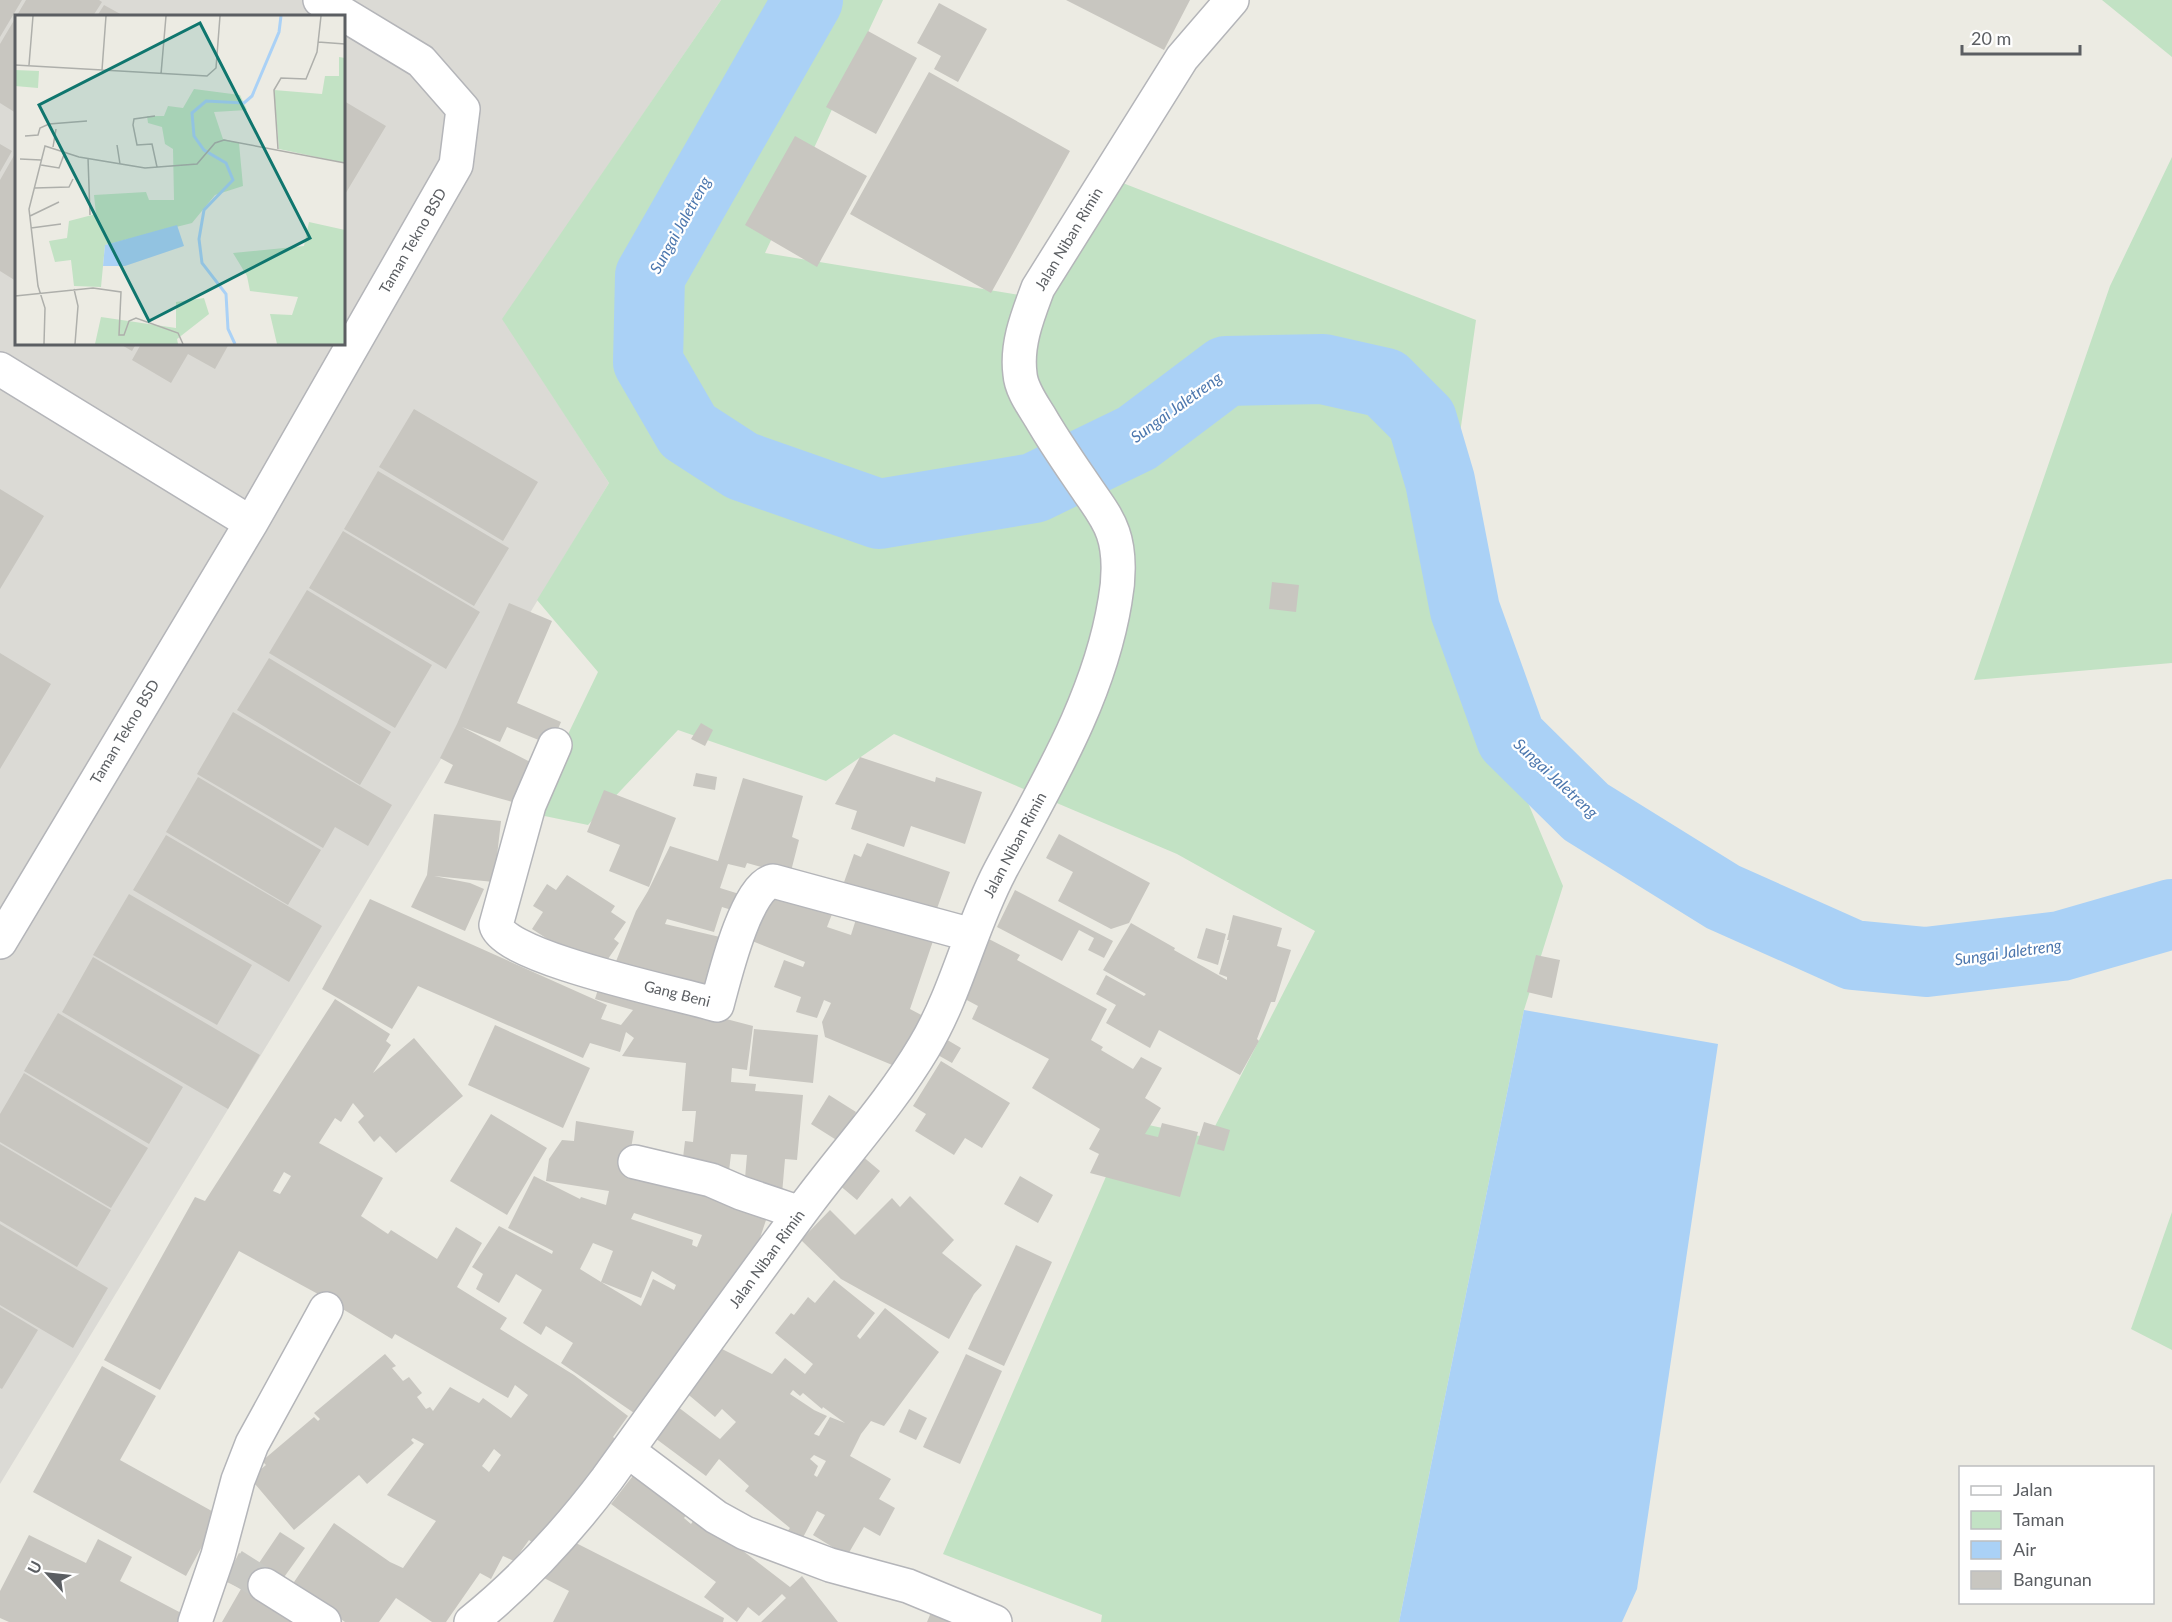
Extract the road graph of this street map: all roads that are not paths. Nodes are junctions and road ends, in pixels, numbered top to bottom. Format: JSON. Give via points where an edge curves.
{"nodes":[{"id":1,"x":320,"y":0,"type":"edge"},
{"id":2,"x":1232,"y":0,"type":"edge"},
{"id":3,"x":345,"y":15,"type":"edge"},
{"id":4,"x":345,"y":15,"type":"edge"},
{"id":5,"x":0,"y":369,"type":"edge"},
{"id":6,"x":251,"y":523,"type":"junction"},
{"id":7,"x":555,"y":745,"type":"dead end"},
{"id":8,"x":972,"y":935,"type":"junction"},
{"id":9,"x":0,"y":942,"type":"edge"},
{"id":10,"x":635,"y":1162,"type":"dead end"},
{"id":11,"x":800,"y":1213,"type":"junction"},
{"id":12,"x":326,"y":1309,"type":"dead end"},
{"id":13,"x":628,"y":1451,"type":"junction"},
{"id":14,"x":266,"y":1585,"type":"tunnel mouth"},
{"id":15,"x":484,"y":1618,"type":"edge"},
{"id":16,"x":195,"y":1622,"type":"edge"},
{"id":17,"x":324,"y":1622,"type":"edge"},
{"id":18,"x":995,"y":1622,"type":"edge"}],
"edges":[{"from":1,"to":4,"type":"street","name":"Taman Tekno BSD"},
{"from":2,"to":8,"type":"street","name":"Jalan Niban Rimin","via":[[1182,58],[1038,288],[1025,324],[1020,377],[1050,435],[1108,520],[1117,548],[1118,580],[1107,639],[1092,687],[1073,732],[983,905]]},
{"from":3,"to":6,"type":"street","name":"Taman Tekno BSD","via":[[421,61],[463,109],[456,165]]},
{"from":5,"to":6,"type":"street"},
{"from":6,"to":9,"type":"street","name":"Taman Tekno BSD"},
{"from":7,"to":8,"type":"street","name":"Gang Beni","via":[[529,806],[496,925],[500,934],[544,957],[717,1005],[753,900],[764,885],[773,881]]},
{"from":8,"to":11,"type":"street","name":"Jalan Niban Rimin","via":[[950,997],[922,1051]]},
{"from":10,"to":11,"type":"street","via":[[711,1179],[741,1194]]},
{"from":11,"to":13,"type":"street","name":"Jalan Niban Rimin"},
{"from":12,"to":16,"type":"street","via":[[252,1444],[238,1480],[225,1560]]},
{"from":13,"to":15,"type":"street","name":"Jalan Niban Rimin","via":[[581,1514]]},
{"from":13,"to":18,"type":"street","via":[[716,1517],[745,1533],[830,1565],[908,1586]]},
{"from":14,"to":17,"type":"street"}]}
